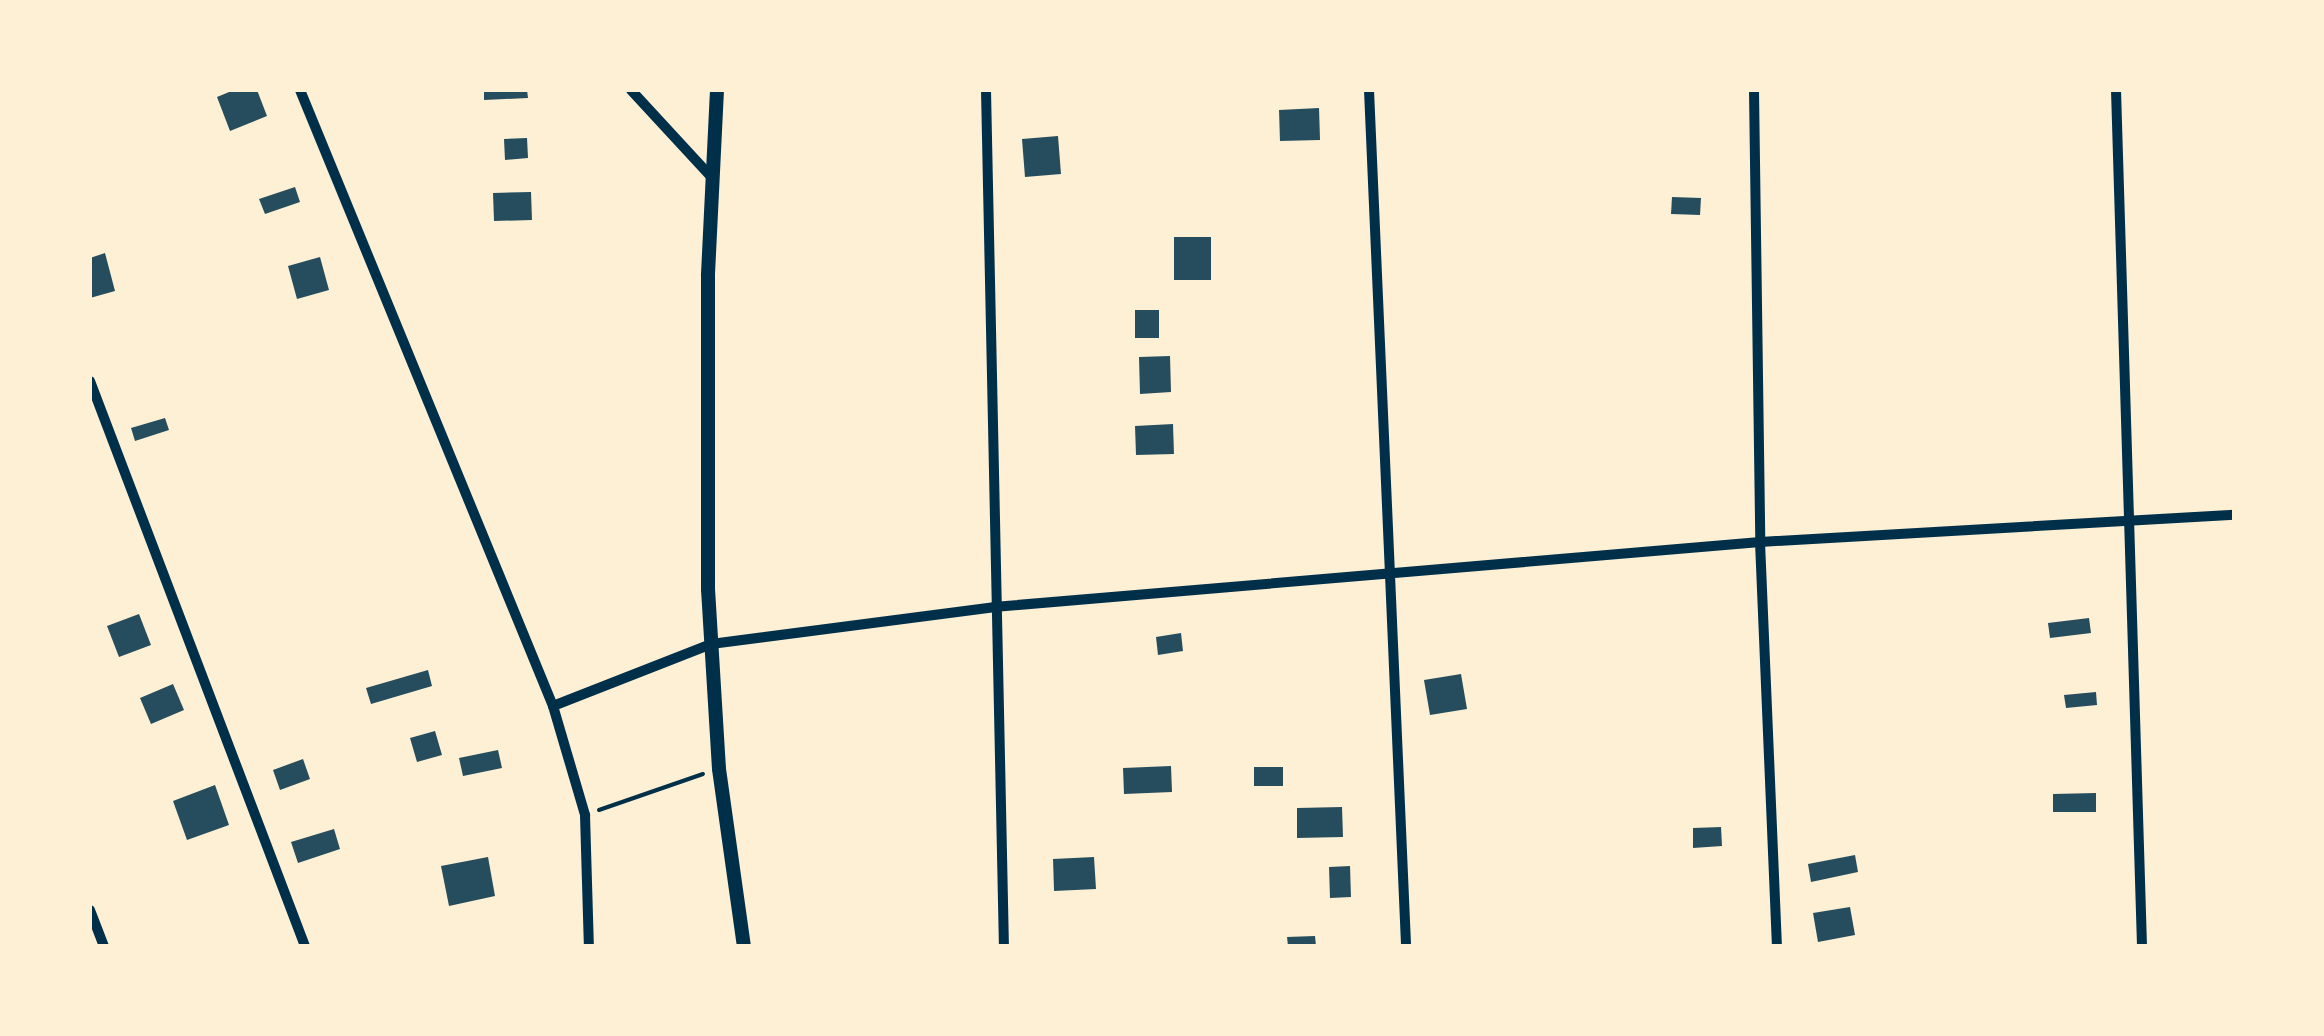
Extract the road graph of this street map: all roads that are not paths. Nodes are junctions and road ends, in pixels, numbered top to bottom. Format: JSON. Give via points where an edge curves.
{"nodes":[{"id":1,"x":300,"y":90,"type":"edge"},
{"id":2,"x":632,"y":90,"type":"edge"},
{"id":3,"x":717,"y":90,"type":"edge"},
{"id":4,"x":986,"y":90,"type":"edge"},
{"id":5,"x":1369,"y":90,"type":"edge"},
{"id":6,"x":1754,"y":90,"type":"edge"},
{"id":7,"x":2116,"y":90,"type":"edge"},
{"id":8,"x":715,"y":180,"type":"junction"},
{"id":9,"x":90,"y":381,"type":"edge"},
{"id":10,"x":2234,"y":515,"type":"edge"},
{"id":11,"x":2128,"y":521,"type":"junction"},
{"id":12,"x":1760,"y":542,"type":"junction"},
{"id":13,"x":1392,"y":574,"type":"junction"},
{"id":14,"x":994,"y":608,"type":"junction"},
{"id":15,"x":712,"y":644,"type":"junction"},
{"id":16,"x":554,"y":706,"type":"junction"},
{"id":17,"x":90,"y":910,"type":"edge"},
{"id":18,"x":104,"y":946,"type":"edge"},
{"id":19,"x":305,"y":946,"type":"edge"},
{"id":20,"x":589,"y":946,"type":"edge"},
{"id":21,"x":744,"y":946,"type":"edge"},
{"id":22,"x":1004,"y":946,"type":"edge"},
{"id":23,"x":1406,"y":946,"type":"edge"},
{"id":24,"x":1777,"y":946,"type":"edge"},
{"id":25,"x":2142,"y":946,"type":"edge"}],
"edges":[{"from":1,"to":16,"type":"street"},
{"from":2,"to":8,"type":"street"},
{"from":3,"to":8,"type":"street"},
{"from":4,"to":14,"type":"street"},
{"from":5,"to":13,"type":"street"},
{"from":6,"to":12,"type":"street"},
{"from":7,"to":11,"type":"street"},
{"from":8,"to":15,"type":"street","via":[[708,276]]},
{"from":9,"to":19,"type":"street"},
{"from":10,"to":11,"type":"street"},
{"from":11,"to":12,"type":"street"},
{"from":11,"to":25,"type":"street"},
{"from":12,"to":13,"type":"street"},
{"from":12,"to":24,"type":"street"},
{"from":13,"to":14,"type":"street"},
{"from":13,"to":23,"type":"street"},
{"from":14,"to":15,"type":"street"},
{"from":14,"to":22,"type":"street"},
{"from":15,"to":16,"type":"street"},
{"from":15,"to":21,"type":"street","via":[[719,768]]},
{"from":16,"to":20,"type":"street","via":[[585,815]]},
{"from":17,"to":18,"type":"street"}]}
